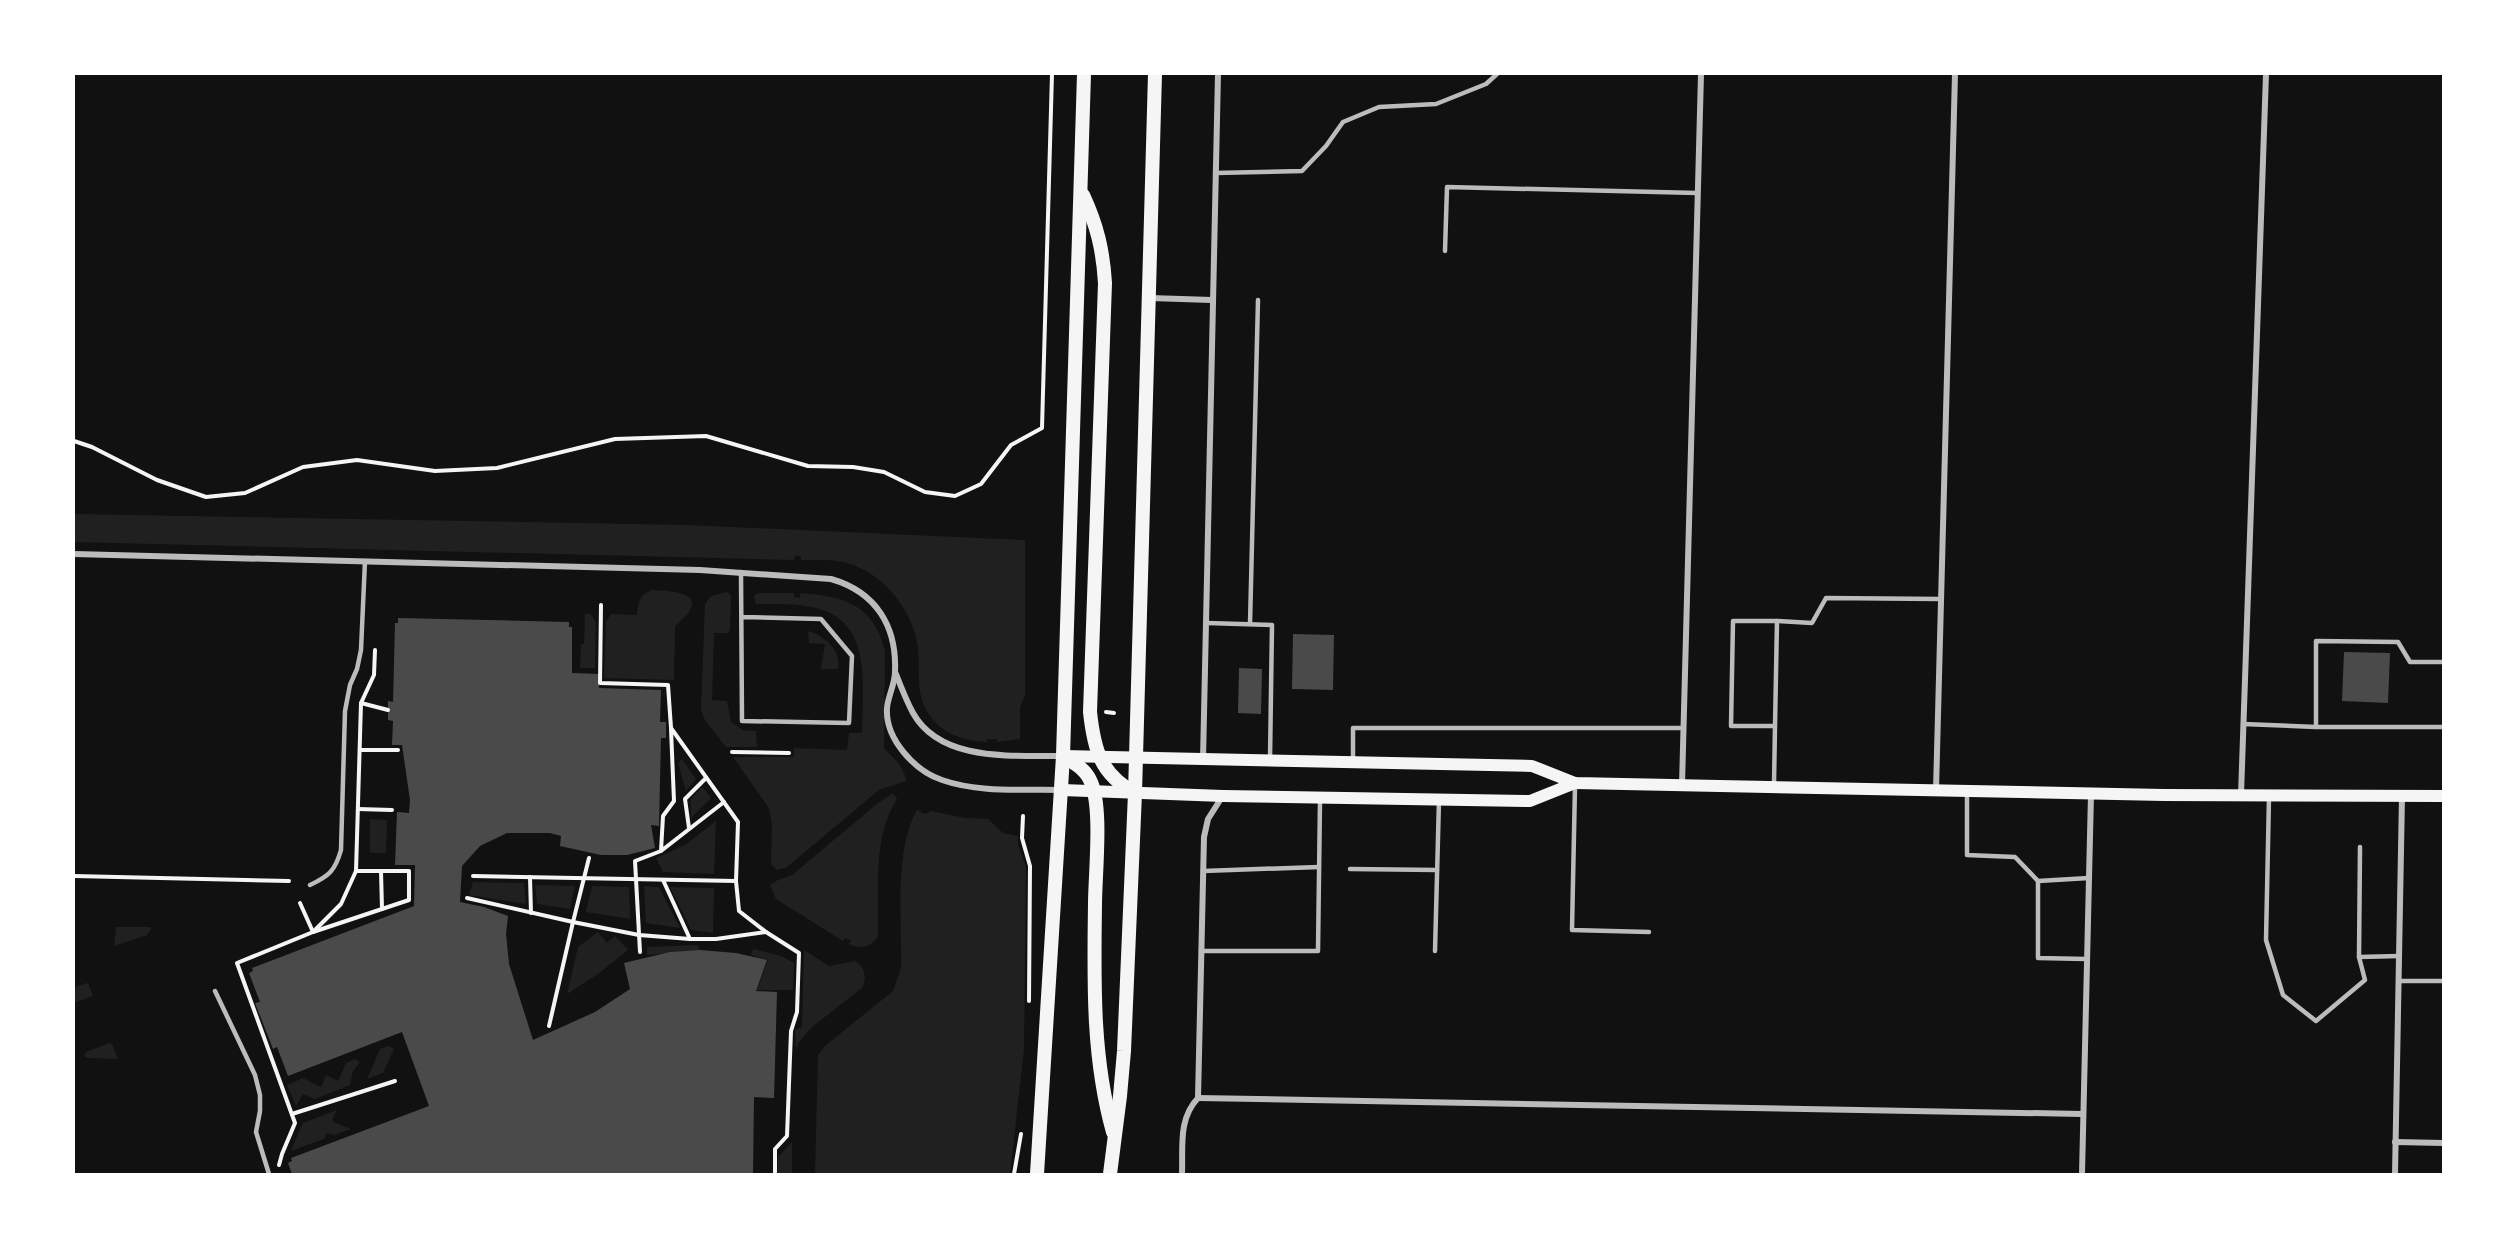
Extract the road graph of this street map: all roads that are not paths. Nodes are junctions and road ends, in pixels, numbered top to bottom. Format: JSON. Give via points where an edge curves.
{"nodes":[{"id":1,"x":1084,"y":74,"type":"edge"},
{"id":2,"x":1155,"y":74,"type":"edge"},
{"id":3,"x":1218,"y":74,"type":"edge"},
{"id":4,"x":1497,"y":74,"type":"edge"},
{"id":5,"x":1701,"y":74,"type":"edge"},
{"id":6,"x":1955,"y":74,"type":"edge"},
{"id":7,"x":2266,"y":74,"type":"edge"},
{"id":8,"x":1215,"y":173,"type":"junction"},
{"id":9,"x":1081,"y":192,"type":"junction"},
{"id":10,"x":1697,"y":193,"type":"junction"},
{"id":11,"x":1445,"y":251,"type":"dead end"},
{"id":12,"x":1149,"y":298,"type":"junction"},
{"id":13,"x":1212,"y":300,"type":"junction"},
{"id":14,"x":1257,"y":300,"type":"dead end"},
{"id":15,"x":74,"y":554,"type":"edge"},
{"id":16,"x":365,"y":561,"type":"junction"},
{"id":17,"x":741,"y":572,"type":"junction"},
{"id":18,"x":1940,"y":599,"type":"junction"},
{"id":19,"x":742,"y":617,"type":"junction"},
{"id":20,"x":1777,"y":621,"type":"junction"},
{"id":21,"x":1207,"y":623,"type":"junction"},
{"id":22,"x":1250,"y":624,"type":"junction"},
{"id":23,"x":2444,"y":662,"type":"edge"},
{"id":24,"x":895,"y":674,"type":"junction"},
{"id":25,"x":2243,"y":724,"type":"junction"},
{"id":26,"x":1775,"y":726,"type":"junction"},
{"id":27,"x":2316,"y":727,"type":"junction"},
{"id":28,"x":2444,"y":727,"type":"edge"},
{"id":29,"x":1683,"y":728,"type":"junction"},
{"id":30,"x":1063,"y":756,"type":"junction"},
{"id":31,"x":1100,"y":757,"type":"junction"},
{"id":32,"x":1135,"y":758,"type":"junction"},
{"id":33,"x":1203,"y":760,"type":"junction"},
{"id":34,"x":1270,"y":761,"type":"junction"},
{"id":35,"x":1353,"y":762,"type":"junction"},
{"id":36,"x":1575,"y":783,"type":"junction"},
{"id":37,"x":1682,"y":785,"type":"junction"},
{"id":38,"x":1774,"y":787,"type":"junction"},
{"id":39,"x":1062,"y":790,"type":"junction"},
{"id":40,"x":1936,"y":790,"type":"junction"},
{"id":41,"x":1967,"y":791,"type":"junction"},
{"id":42,"x":1094,"y":792,"type":"junction"},
{"id":43,"x":1135,"y":793,"type":"junction"},
{"id":44,"x":2091,"y":793,"type":"junction"},
{"id":45,"x":1223,"y":796,"type":"junction"},
{"id":46,"x":2241,"y":796,"type":"junction"},
{"id":47,"x":2269,"y":796,"type":"junction"},
{"id":48,"x":2402,"y":796,"type":"junction"},
{"id":49,"x":2444,"y":796,"type":"edge"},
{"id":50,"x":1320,"y":798,"type":"junction"},
{"id":51,"x":1439,"y":800,"type":"junction"},
{"id":52,"x":2360,"y":847,"type":"dead end"},
{"id":53,"x":1319,"y":867,"type":"junction"},
{"id":54,"x":1350,"y":869,"type":"dead end"},
{"id":55,"x":1437,"y":870,"type":"junction"},
{"id":56,"x":1203,"y":871,"type":"junction"},
{"id":57,"x":2089,"y":878,"type":"junction"},
{"id":58,"x":2038,"y":881,"type":"junction"},
{"id":59,"x":310,"y":885,"type":"dead end"},
{"id":60,"x":1648,"y":932,"type":"dead end"},
{"id":61,"x":1201,"y":951,"type":"junction"},
{"id":62,"x":1436,"y":951,"type":"dead end"},
{"id":63,"x":2399,"y":956,"type":"junction"},
{"id":64,"x":2358,"y":957,"type":"junction"},
{"id":65,"x":2086,"y":959,"type":"junction"},
{"id":66,"x":2398,"y":981,"type":"junction"},
{"id":67,"x":2444,"y":981,"type":"edge"},
{"id":68,"x":215,"y":991,"type":"dead end"},
{"id":69,"x":1198,"y":1098,"type":"junction"},
{"id":70,"x":2082,"y":1114,"type":"junction"},
{"id":71,"x":1115,"y":1139,"type":"junction"},
{"id":72,"x":2395,"y":1142,"type":"junction"},
{"id":73,"x":2444,"y":1143,"type":"edge"},
{"id":74,"x":269,"y":1174,"type":"edge"},
{"id":75,"x":1036,"y":1174,"type":"edge"},
{"id":76,"x":1110,"y":1174,"type":"edge"},
{"id":77,"x":1182,"y":1174,"type":"edge"},
{"id":78,"x":2082,"y":1174,"type":"edge"},
{"id":79,"x":2395,"y":1174,"type":"edge"}],
"edges":[{"from":1,"to":9,"type":"main road"},
{"from":2,"to":12,"type":"main road"},
{"from":3,"to":8,"type":"street"},
{"from":4,"to":8,"type":"lane","via":[[1486,84],[1436,104],[1379,107],[1343,122],[1302,171]]},
{"from":5,"to":10,"type":"street"},
{"from":6,"to":18,"type":"street"},
{"from":7,"to":25,"type":"street"},
{"from":8,"to":13,"type":"street"},
{"from":9,"to":30,"type":"main road"},
{"from":9,"to":31,"type":"main road","via":[[1104,253],[1090,712]]},
{"from":10,"to":11,"type":"lane","via":[[1447,187]]},
{"from":10,"to":29,"type":"street"},
{"from":12,"to":13,"type":"street"},
{"from":12,"to":32,"type":"main road"},
{"from":13,"to":21,"type":"street"},
{"from":14,"to":22,"type":"lane"},
{"from":15,"to":16,"type":"street"},
{"from":16,"to":17,"type":"street"},
{"from":16,"to":59,"type":"lane","via":[[361,650],[345,711],[341,850],[328,876]]},
{"from":17,"to":19,"type":"lane"},
{"from":17,"to":24,"type":"street","via":[[831,579],[861,591],[886,619]]},
{"from":18,"to":20,"type":"lane","via":[[1826,598],[1812,623]]},
{"from":18,"to":40,"type":"street"},
{"from":19,"to":19,"type":"lane","via":[[742,721],[849,723],[852,656],[821,619]]},
{"from":20,"to":26,"type":"lane"},
{"from":20,"to":26,"type":"lane","via":[[1733,621],[1731,714],[1731,726]]},
{"from":21,"to":22,"type":"lane"},
{"from":21,"to":33,"type":"street"},
{"from":22,"to":34,"type":"lane","via":[[1272,625]]},
{"from":23,"to":27,"type":"lane","via":[[2410,662],[2398,642],[2316,641]]},
{"from":24,"to":30,"type":"street","via":[[913,714],[936,737],[952,746],[974,752]]},
{"from":24,"to":39,"type":"street","via":[[887,708],[889,728],[898,745],[924,771],[970,787]]},
{"from":25,"to":27,"type":"lane"},
{"from":25,"to":46,"type":"street"},
{"from":26,"to":38,"type":"lane"},
{"from":27,"to":28,"type":"lane"},
{"from":29,"to":35,"type":"lane","via":[[1353,728]]},
{"from":29,"to":37,"type":"street"},
{"from":30,"to":31,"type":"main road"},
{"from":30,"to":39,"type":"main road"},
{"from":30,"to":42,"type":"main road","via":[[1085,773]]},
{"from":31,"to":32,"type":"main road"},
{"from":31,"to":43,"type":"main road","via":[[1110,776]]},
{"from":32,"to":33,"type":"main road"},
{"from":32,"to":43,"type":"main road"},
{"from":33,"to":34,"type":"main road"},
{"from":34,"to":35,"type":"main road"},
{"from":35,"to":36,"type":"main road","via":[[1532,766]]},
{"from":36,"to":37,"type":"main road"},
{"from":36,"to":51,"type":"main road","via":[[1530,801]]},
{"from":36,"to":60,"type":"lane","via":[[1572,930]]},
{"from":37,"to":38,"type":"main road"},
{"from":38,"to":40,"type":"main road"},
{"from":39,"to":42,"type":"main road"},
{"from":39,"to":75,"type":"main road"},
{"from":40,"to":41,"type":"main road"},
{"from":41,"to":44,"type":"main road"},
{"from":41,"to":58,"type":"lane","via":[[1968,855],[2015,857]]},
{"from":42,"to":43,"type":"main road"},
{"from":42,"to":71,"type":"main road","via":[[1096,1027],[1107,1111]]},
{"from":43,"to":45,"type":"main road"},
{"from":43,"to":71,"type":"main road","via":[[1124,1051]]},
{"from":44,"to":46,"type":"main road"},
{"from":44,"to":57,"type":"street"},
{"from":45,"to":50,"type":"main road"},
{"from":45,"to":56,"type":"street","via":[[1205,829]]},
{"from":46,"to":47,"type":"main road"},
{"from":47,"to":48,"type":"main road"},
{"from":47,"to":64,"type":"lane","via":[[2266,940],[2283,995],[2316,1021],[2365,980]]},
{"from":48,"to":49,"type":"main road"},
{"from":48,"to":63,"type":"street"},
{"from":50,"to":51,"type":"main road"},
{"from":50,"to":53,"type":"lane"},
{"from":51,"to":55,"type":"lane"},
{"from":52,"to":64,"type":"lane"},
{"from":53,"to":56,"type":"lane"},
{"from":53,"to":61,"type":"lane","via":[[1318,951]]},
{"from":54,"to":55,"type":"lane"},
{"from":55,"to":62,"type":"lane"},
{"from":56,"to":61,"type":"street"},
{"from":57,"to":58,"type":"lane"},
{"from":57,"to":65,"type":"street"},
{"from":58,"to":65,"type":"lane","via":[[2038,958]]},
{"from":61,"to":69,"type":"street"},
{"from":63,"to":64,"type":"lane"},
{"from":63,"to":66,"type":"street"},
{"from":65,"to":70,"type":"street"},
{"from":66,"to":67,"type":"lane"},
{"from":66,"to":72,"type":"street"},
{"from":68,"to":74,"type":"lane","via":[[255,1075],[260,1095],[256,1132]]},
{"from":69,"to":70,"type":"street"},
{"from":69,"to":77,"type":"street","via":[[1183,1121]]},
{"from":70,"to":78,"type":"street"},
{"from":71,"to":76,"type":"main road"},
{"from":72,"to":73,"type":"street"},
{"from":72,"to":79,"type":"street"}]}
